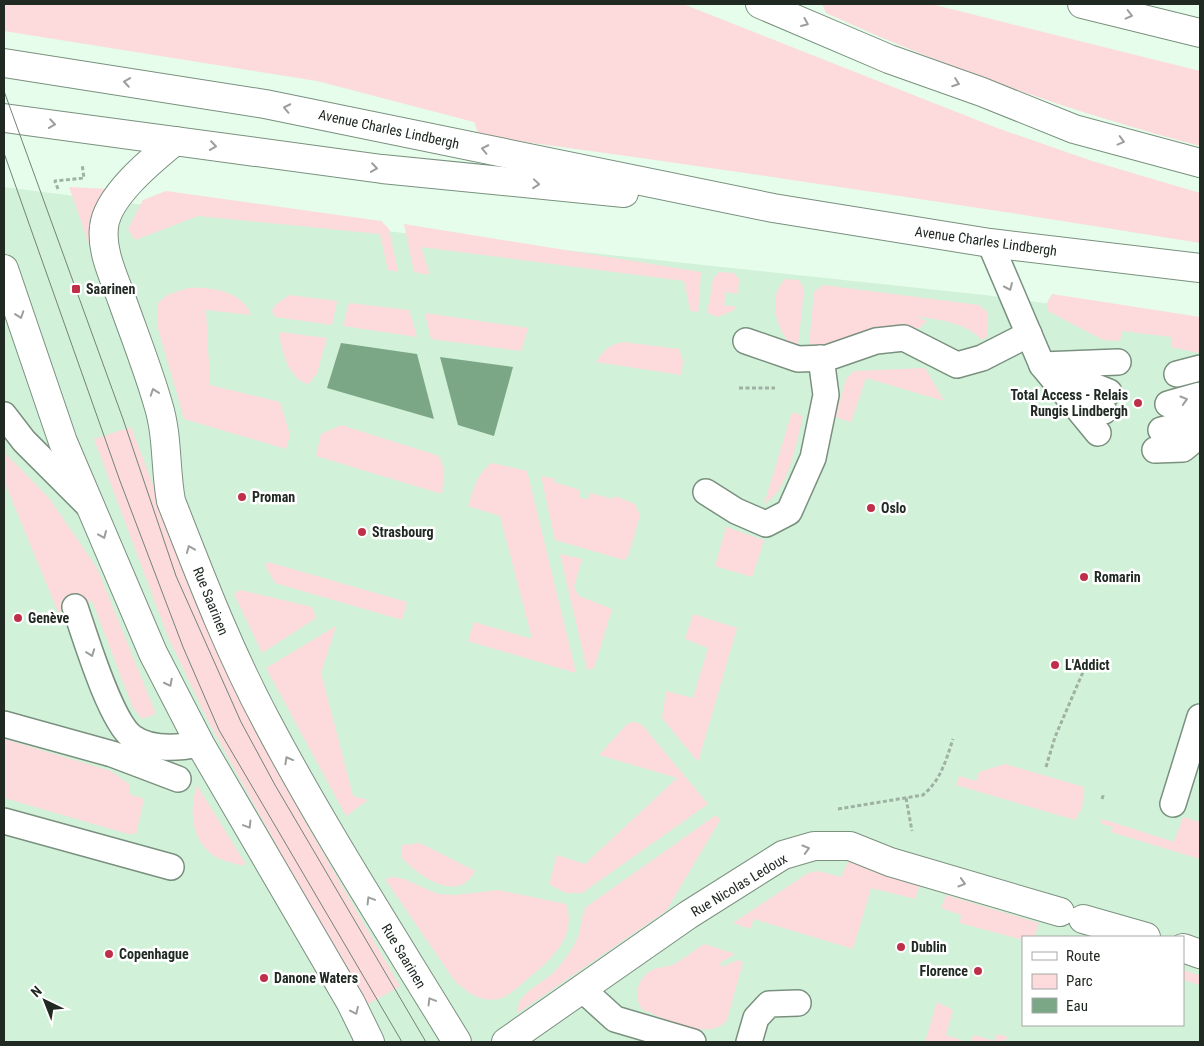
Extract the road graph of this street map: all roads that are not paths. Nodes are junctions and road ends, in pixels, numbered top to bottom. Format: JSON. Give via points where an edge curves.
{"nodes":[{"id":1,"x":760,"y":4,"type":"edge"},
{"id":2,"x":1082,"y":4,"type":"edge"},
{"id":3,"x":1200,"y":32,"type":"edge"},
{"id":4,"x":4,"y":63,"type":"edge"},
{"id":5,"x":4,"y":118,"type":"edge"},
{"id":6,"x":175,"y":141,"type":"junction"},
{"id":7,"x":1200,"y":163,"type":"edge"},
{"id":8,"x":773,"y":208,"type":"junction"},
{"id":9,"x":990,"y":243,"type":"junction"},
{"id":10,"x":1200,"y":268,"type":"edge"},
{"id":11,"x":4,"y":269,"type":"edge"},
{"id":12,"x":1029,"y":334,"type":"junction"},
{"id":13,"x":746,"y":341,"type":"dead end"},
{"id":14,"x":821,"y":358,"type":"junction"},
{"id":15,"x":1118,"y":362,"type":"dead end"},
{"id":16,"x":1042,"y":365,"type":"junction"},
{"id":17,"x":1200,"y":395,"type":"edge"},
{"id":18,"x":1168,"y":404,"type":"dead end"},
{"id":19,"x":4,"y":414,"type":"edge"},
{"id":20,"x":1200,"y":420,"type":"edge"},
{"id":21,"x":1195,"y":448,"type":"edge"},
{"id":22,"x":706,"y":492,"type":"dead end"},
{"id":23,"x":92,"y":509,"type":"junction"},
{"id":24,"x":75,"y":607,"type":"dead end"},
{"id":25,"x":1200,"y":717,"type":"edge"},
{"id":26,"x":4,"y":724,"type":"edge"},
{"id":27,"x":200,"y":744,"type":"junction"},
{"id":28,"x":178,"y":779,"type":"dead end"},
{"id":29,"x":1173,"y":804,"type":"dead end"},
{"id":30,"x":4,"y":820,"type":"edge"},
{"id":31,"x":171,"y":867,"type":"dead end"},
{"id":32,"x":1143,"y":936,"type":"edge"},
{"id":33,"x":1184,"y":948,"type":"edge"},
{"id":34,"x":1200,"y":954,"type":"edge"},
{"id":35,"x":582,"y":989,"type":"junction"},
{"id":36,"x":798,"y":1003,"type":"dead end"},
{"id":37,"x":370,"y":1042,"type":"edge"},
{"id":38,"x":457,"y":1042,"type":"edge"},
{"id":39,"x":506,"y":1042,"type":"edge"},
{"id":40,"x":693,"y":1042,"type":"edge"},
{"id":41,"x":749,"y":1042,"type":"edge"}],
"edges":[{"from":1,"to":7,"type":"main road","one_way":true,"via":[[889,59],[1074,129]]},
{"from":2,"to":3,"type":"main road","one_way":true},
{"from":8,"to":4,"type":"main road","name":"Avenue Charles Lindbergh","one_way":true,"via":[[265,104]]},
{"from":5,"to":6,"type":"main road","name":"Avenue Charles Lindbergh","one_way":true},
{"from":6,"to":8,"type":"main road","name":"Avenue Charles Lindbergh","one_way":true,"via":[[382,169]]},
{"from":38,"to":6,"type":"main road","name":"Rue Saarinen","one_way":true,"via":[[309,798],[265,719],[224,636],[171,501],[159,405],[105,253],[104,226],[128,184],[149,161]]},
{"from":8,"to":9,"type":"main road","name":"Avenue Charles Lindbergh"},
{"from":9,"to":10,"type":"main road","name":"Avenue Charles Lindbergh"},
{"from":9,"to":12,"type":"lane","one_way":true},
{"from":11,"to":23,"type":"main road","one_way":true,"via":[[63,442]]},
{"from":12,"to":14,"type":"lane","via":[[982,358],[957,365],[904,338],[876,341]]},
{"from":12,"to":16,"type":"lane"},
{"from":13,"to":14,"type":"lane","via":[[798,359]]},
{"from":14,"to":22,"type":"lane","via":[[826,396],[813,458],[789,512],[766,524],[736,511]]},
{"from":15,"to":16,"type":"lane"},
{"from":16,"to":16,"type":"lane","via":[[1104,412]]},
{"from":18,"to":17,"type":"lane","one_way":true},
{"from":19,"to":23,"type":"lane","via":[[24,441]]},
{"from":20,"to":21,"type":"lane","via":[[1158,440]]},
{"from":23,"to":27,"type":"main road","one_way":true,"via":[[153,653]]},
{"from":24,"to":27,"type":"lane","one_way":true,"via":[[100,679],[121,724],[133,738],[156,747]]},
{"from":25,"to":29,"type":"lane"},
{"from":26,"to":28,"type":"lane","via":[[112,754]]},
{"from":27,"to":37,"type":"main road","one_way":true,"via":[[351,1003]]},
{"from":30,"to":31,"type":"lane"},
{"from":35,"to":32,"type":"main road","name":"Rue Nicolas Ledoux","one_way":true,"via":[[688,915],[783,855],[814,846],[850,846],[890,862]]},
{"from":33,"to":34,"type":"main road"},
{"from":35,"to":39,"type":"main road","name":"Rue Nicolas Ledoux"},
{"from":35,"to":40,"type":"lane","via":[[615,1020]]},
{"from":36,"to":41,"type":"lane","via":[[770,1004],[756,1018]]}]}
